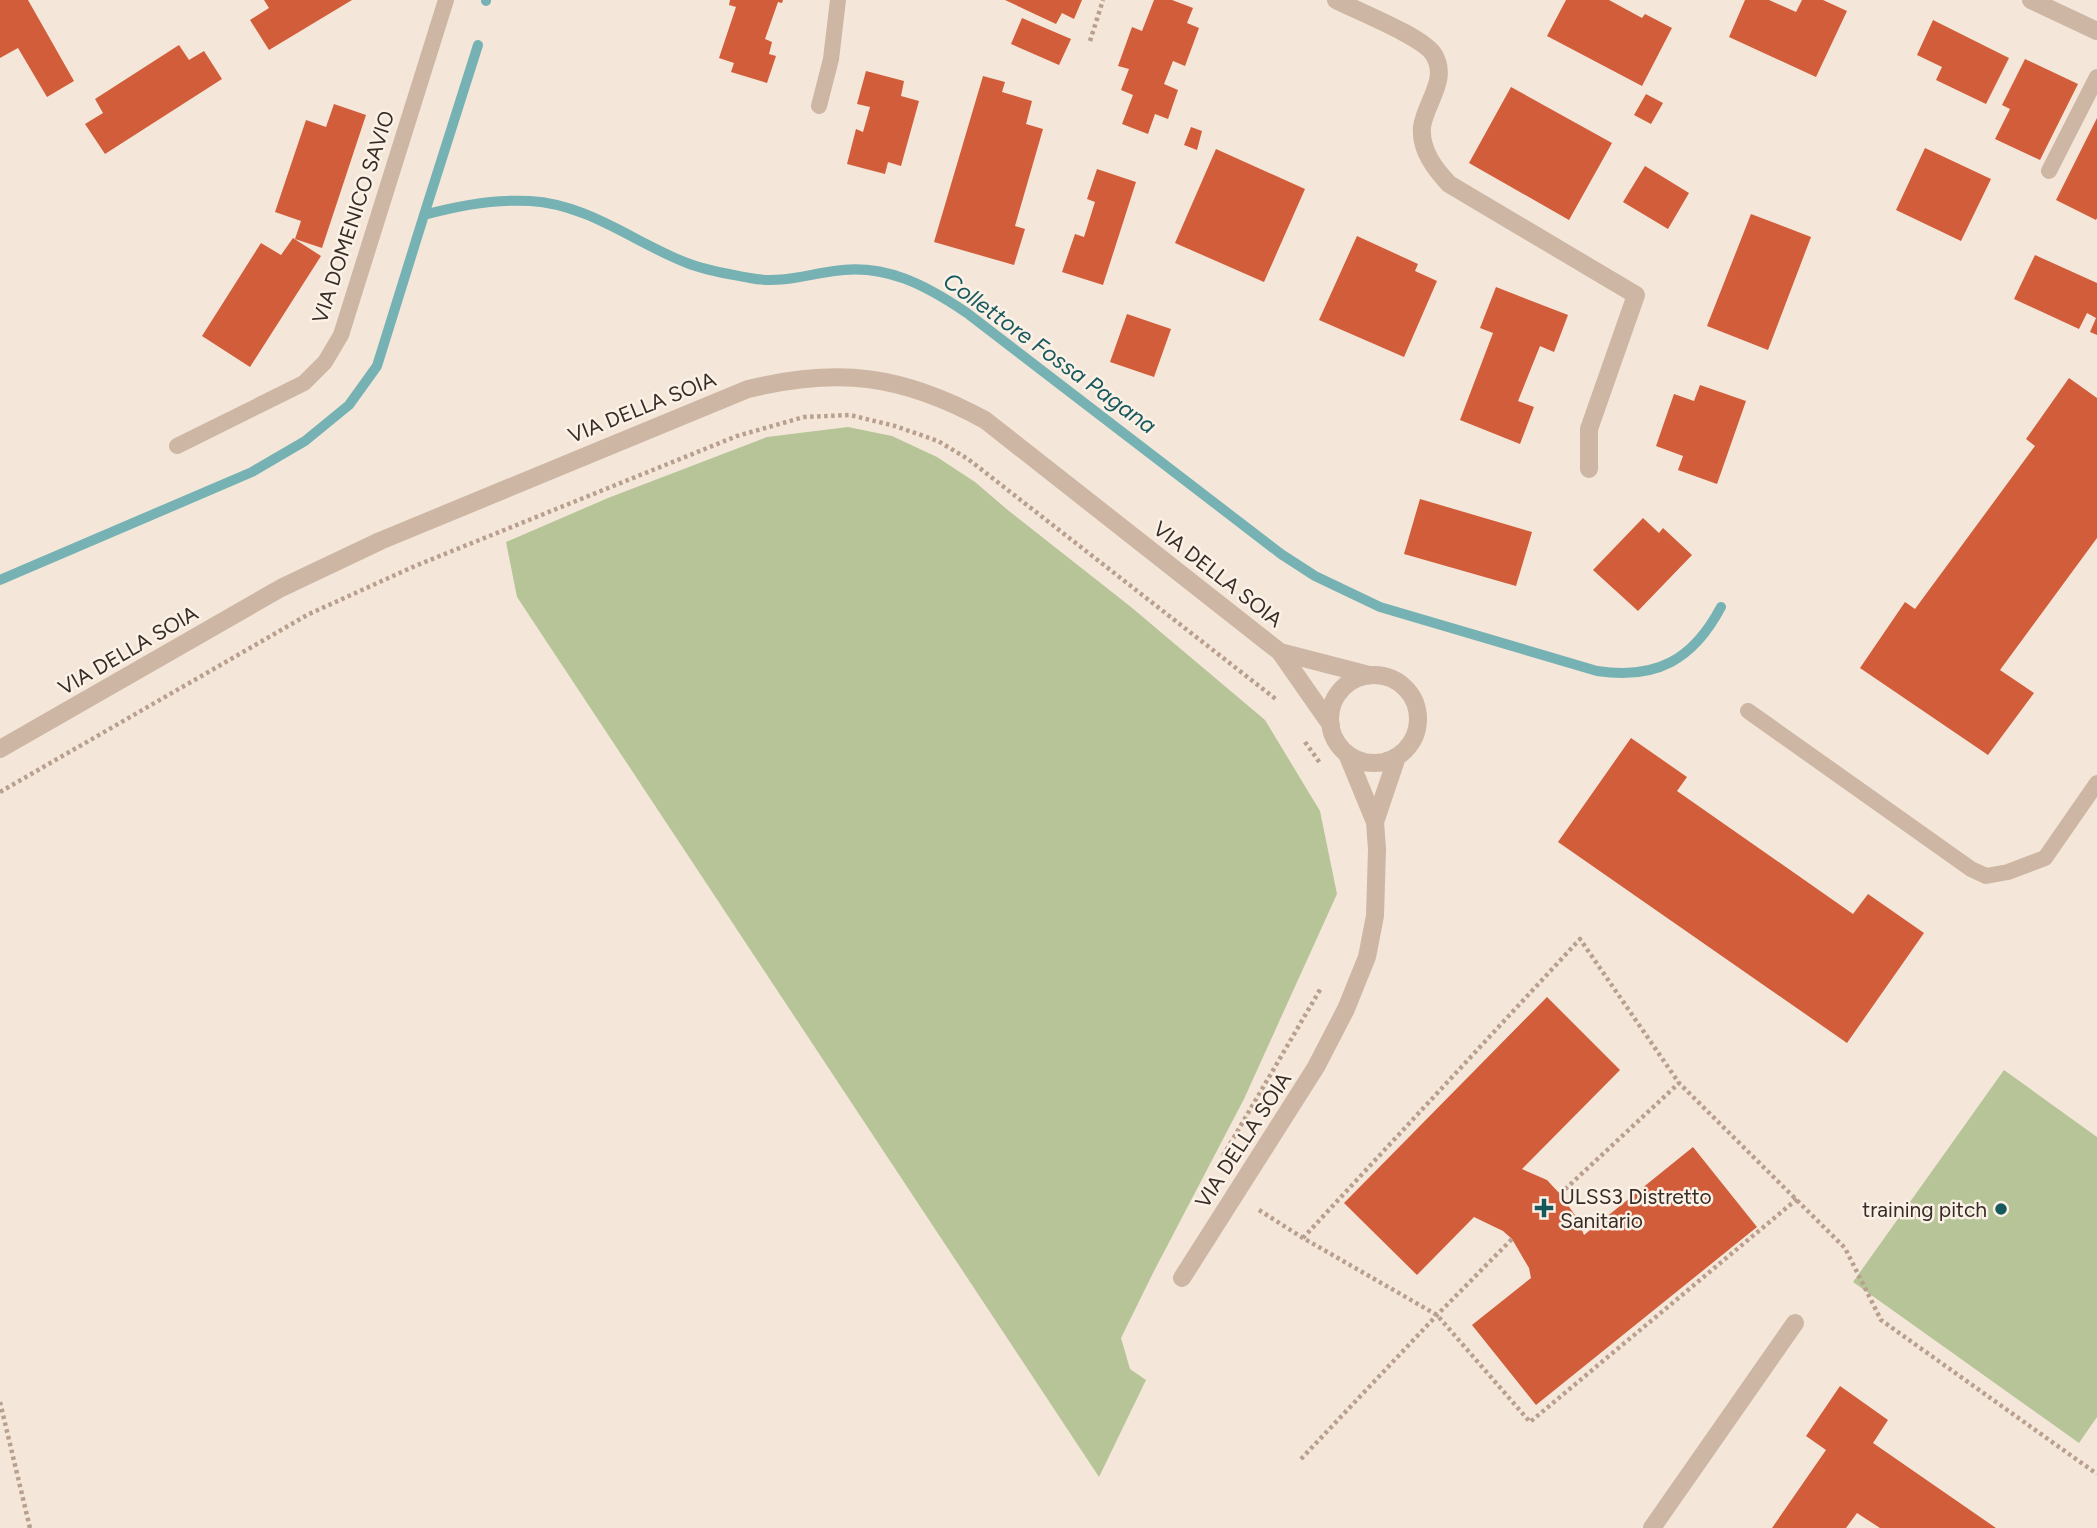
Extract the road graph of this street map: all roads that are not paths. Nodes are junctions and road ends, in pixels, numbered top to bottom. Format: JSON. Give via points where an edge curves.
{"nodes":[{"id":1,"x":446,"y":0,"type":"edge"},
{"id":2,"x":838,"y":0,"type":"edge"},
{"id":3,"x":1336,"y":0,"type":"edge"},
{"id":4,"x":2031,"y":0,"type":"edge"},
{"id":5,"x":2097,"y":31,"type":"edge"},
{"id":6,"x":2097,"y":77,"type":"edge"},
{"id":7,"x":819,"y":106,"type":"dead end"},
{"id":8,"x":2049,"y":171,"type":"dead end"},
{"id":9,"x":177,"y":446,"type":"dead end"},
{"id":10,"x":1589,"y":469,"type":"dead end"},
{"id":11,"x":1280,"y":652,"type":"junction"},
{"id":12,"x":1369,"y":675,"type":"junction"},
{"id":13,"x":1748,"y":711,"type":"dead end"},
{"id":14,"x":1331,"y":725,"type":"junction"},
{"id":15,"x":0,"y":749,"type":"edge"},
{"id":16,"x":1347,"y":754,"type":"junction"},
{"id":17,"x":1397,"y":757,"type":"junction"},
{"id":18,"x":2097,"y":783,"type":"edge"},
{"id":19,"x":1374,"y":822,"type":"junction"},
{"id":20,"x":1182,"y":1278,"type":"dead end"},
{"id":21,"x":1795,"y":1323,"type":"dead end"},
{"id":22,"x":1652,"y":1528,"type":"edge"}],
"edges":[{"from":1,"to":9,"type":"lane","name":"VIA DOMENICO SAVIO","via":[[341,335],[325,362],[304,383]]},
{"from":2,"to":7,"type":"lane","via":[[831,59]]},
{"from":3,"to":10,"type":"street","via":[[1421,42],[1434,54],[1440,71],[1422,127],[1433,167],[1449,184],[1636,295],[1589,429]]},
{"from":4,"to":5,"type":"street"},
{"from":6,"to":8,"type":"lane"},
{"from":11,"to":12,"type":"street","name":"VIA DELLA SOIA"},
{"from":11,"to":14,"type":"street","name":"VIA DELLA SOIA"},
{"from":11,"to":15,"type":"street","name":"VIA DELLA SOIA","via":[[985,420],[922,390],[864,378],[818,376],[748,388],[380,541],[281,589]]},
{"from":12,"to":14,"type":"street","via":[[1352,680],[1339,692]]},
{"from":12,"to":17,"type":"street","name":"VIA DELLA SOIA","via":[[1386,676],[1413,696],[1417,730]]},
{"from":13,"to":18,"type":"lane","via":[[1986,876],[2008,873],[2045,858]]},
{"from":14,"to":16,"type":"street","name":"VIA DELLA SOIA"},
{"from":16,"to":17,"type":"street","via":[[1363,762]]},
{"from":16,"to":19,"type":"street","name":"VIA DELLA SOIA"},
{"from":17,"to":19,"type":"street","name":"VIA DELLA SOIA"},
{"from":19,"to":20,"type":"street","name":"VIA DELLA SOIA","via":[[1376,893],[1371,939],[1346,1009],[1316,1067]]},
{"from":21,"to":22,"type":"street"}]}
